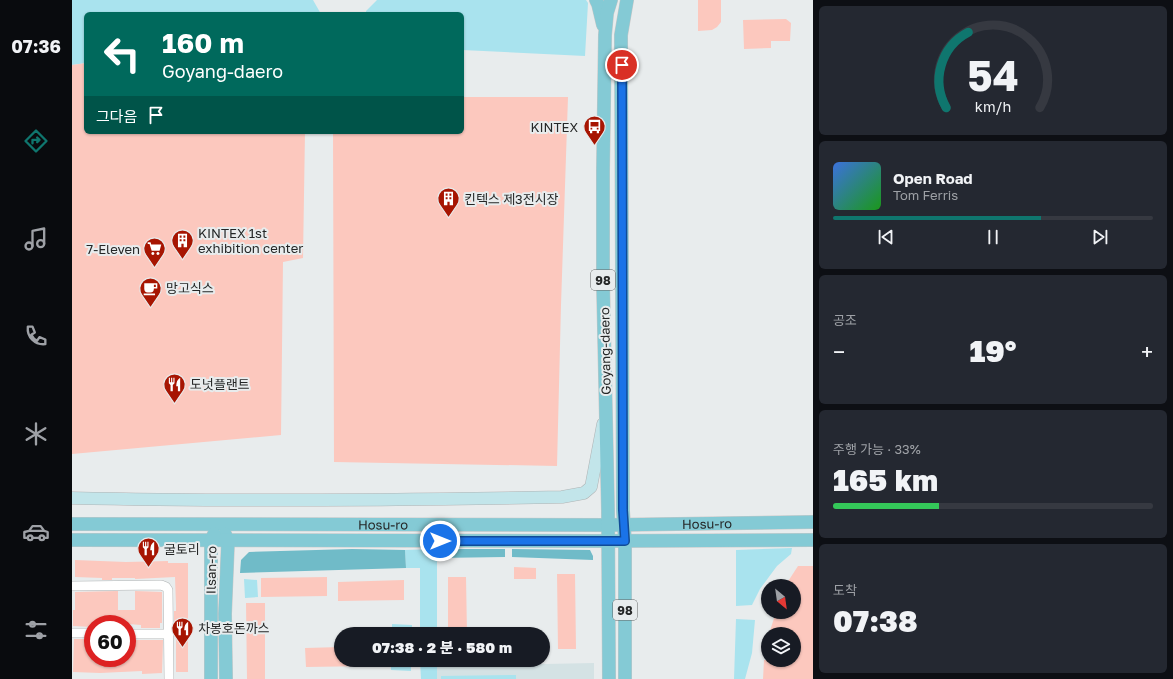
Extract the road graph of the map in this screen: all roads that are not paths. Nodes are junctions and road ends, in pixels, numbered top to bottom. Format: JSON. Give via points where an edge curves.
{"nodes":[{"id":1,"x":596,"y":0,"type":"edge"},
{"id":2,"x":611,"y":0,"type":"edge"},
{"id":3,"x":626,"y":0,"type":"edge"},
{"id":4,"x":605,"y":35,"type":"junction"},
{"id":5,"x":606,"y":408,"type":"junction"},
{"id":6,"x":72,"y":498,"type":"edge"},
{"id":7,"x":813,"y":522,"type":"edge"},
{"id":8,"x":72,"y":524,"type":"edge"},
{"id":9,"x":174,"y":524,"type":"junction"},
{"id":10,"x":220,"y":524,"type":"junction"},
{"id":11,"x":608,"y":525,"type":"junction"},
{"id":12,"x":623,"y":525,"type":"junction"},
{"id":13,"x":72,"y":540,"type":"edge"},
{"id":14,"x":138,"y":540,"type":"junction"},
{"id":15,"x":813,"y":540,"type":"edge"},
{"id":16,"x":211,"y":541,"type":"junction"},
{"id":17,"x":228,"y":541,"type":"junction"},
{"id":18,"x":608,"y":541,"type":"junction"},
{"id":19,"x":625,"y":541,"type":"junction"},
{"id":20,"x":72,"y":586,"type":"edge"},
{"id":21,"x":211,"y":587,"type":"junction"},
{"id":22,"x":225,"y":608,"type":"junction"},
{"id":23,"x":72,"y":633,"type":"edge"},
{"id":24,"x":84,"y":634,"type":"edge"},
{"id":25,"x":136,"y":634,"type":"edge"},
{"id":26,"x":168,"y":634,"type":"junction"},
{"id":27,"x":169,"y":679,"type":"edge"},
{"id":28,"x":210,"y":679,"type":"edge"},
{"id":29,"x":226,"y":679,"type":"edge"},
{"id":30,"x":609,"y":679,"type":"edge"},
{"id":31,"x":625,"y":679,"type":"edge"}],
"edges":[{"from":1,"to":4,"type":"main road"},
{"from":2,"to":4,"type":"main road","name":"Goyang-daero","number":"98"},
{"from":3,"to":12,"type":"main road","name":"Goyang-daero","number":"98","via":[[622,35]]},
{"from":4,"to":5,"type":"main road","name":"Goyang-daero","number":"98","via":[[603,179]]},
{"from":5,"to":6,"type":"main road","via":[[591,487],[584,493],[562,497],[412,500]]},
{"from":5,"to":11,"type":"main road","name":"Goyang-daero","number":"98"},
{"from":7,"to":12,"type":"main road","name":"Hosu-ro"},
{"from":8,"to":9,"type":"main road","name":"Hosu-ro"},
{"from":9,"to":10,"type":"main road","name":"Hosu-ro"},
{"from":9,"to":14,"type":"main road","via":[[179,528],[177,531],[145,532]]},
{"from":10,"to":11,"type":"main road","name":"Hosu-ro"},
{"from":10,"to":16,"type":"main road","name":"Ilsan-ro"},
{"from":10,"to":17,"type":"main road","name":"Ilsan-ro"},
{"from":11,"to":12,"type":"main road","name":"Hosu-ro"},
{"from":11,"to":18,"type":"main road","name":"Goyang-daero","number":"98"},
{"from":12,"to":19,"type":"main road","name":"Goyang-daero","number":"98"},
{"from":13,"to":14,"type":"main road","name":"Hosu-ro"},
{"from":14,"to":16,"type":"main road","name":"Hosu-ro"},
{"from":15,"to":19,"type":"main road","name":"Hosu-ro"},
{"from":16,"to":17,"type":"main road","name":"Hosu-ro"},
{"from":16,"to":21,"type":"main road","name":"Ilsan-ro"},
{"from":17,"to":18,"type":"main road","name":"Hosu-ro"},
{"from":17,"to":22,"type":"main road","name":"Ilsan-ro"},
{"from":18,"to":19,"type":"main road","name":"Hosu-ro"},
{"from":18,"to":30,"type":"main road","name":"Goyang-daero","number":"98"},
{"from":19,"to":31,"type":"main road","name":"Goyang-daero","number":"98"},
{"from":20,"to":26,"type":"street","via":[[166,587]]},
{"from":21,"to":22,"type":"main road","via":[[215,580],[219,580],[219,599]]},
{"from":21,"to":28,"type":"main road","name":"Ilsan-ro"},
{"from":22,"to":29,"type":"main road","name":"Ilsan-ro"},
{"from":23,"to":24,"type":"street"},
{"from":25,"to":26,"type":"street"},
{"from":26,"to":27,"type":"street"}]}
